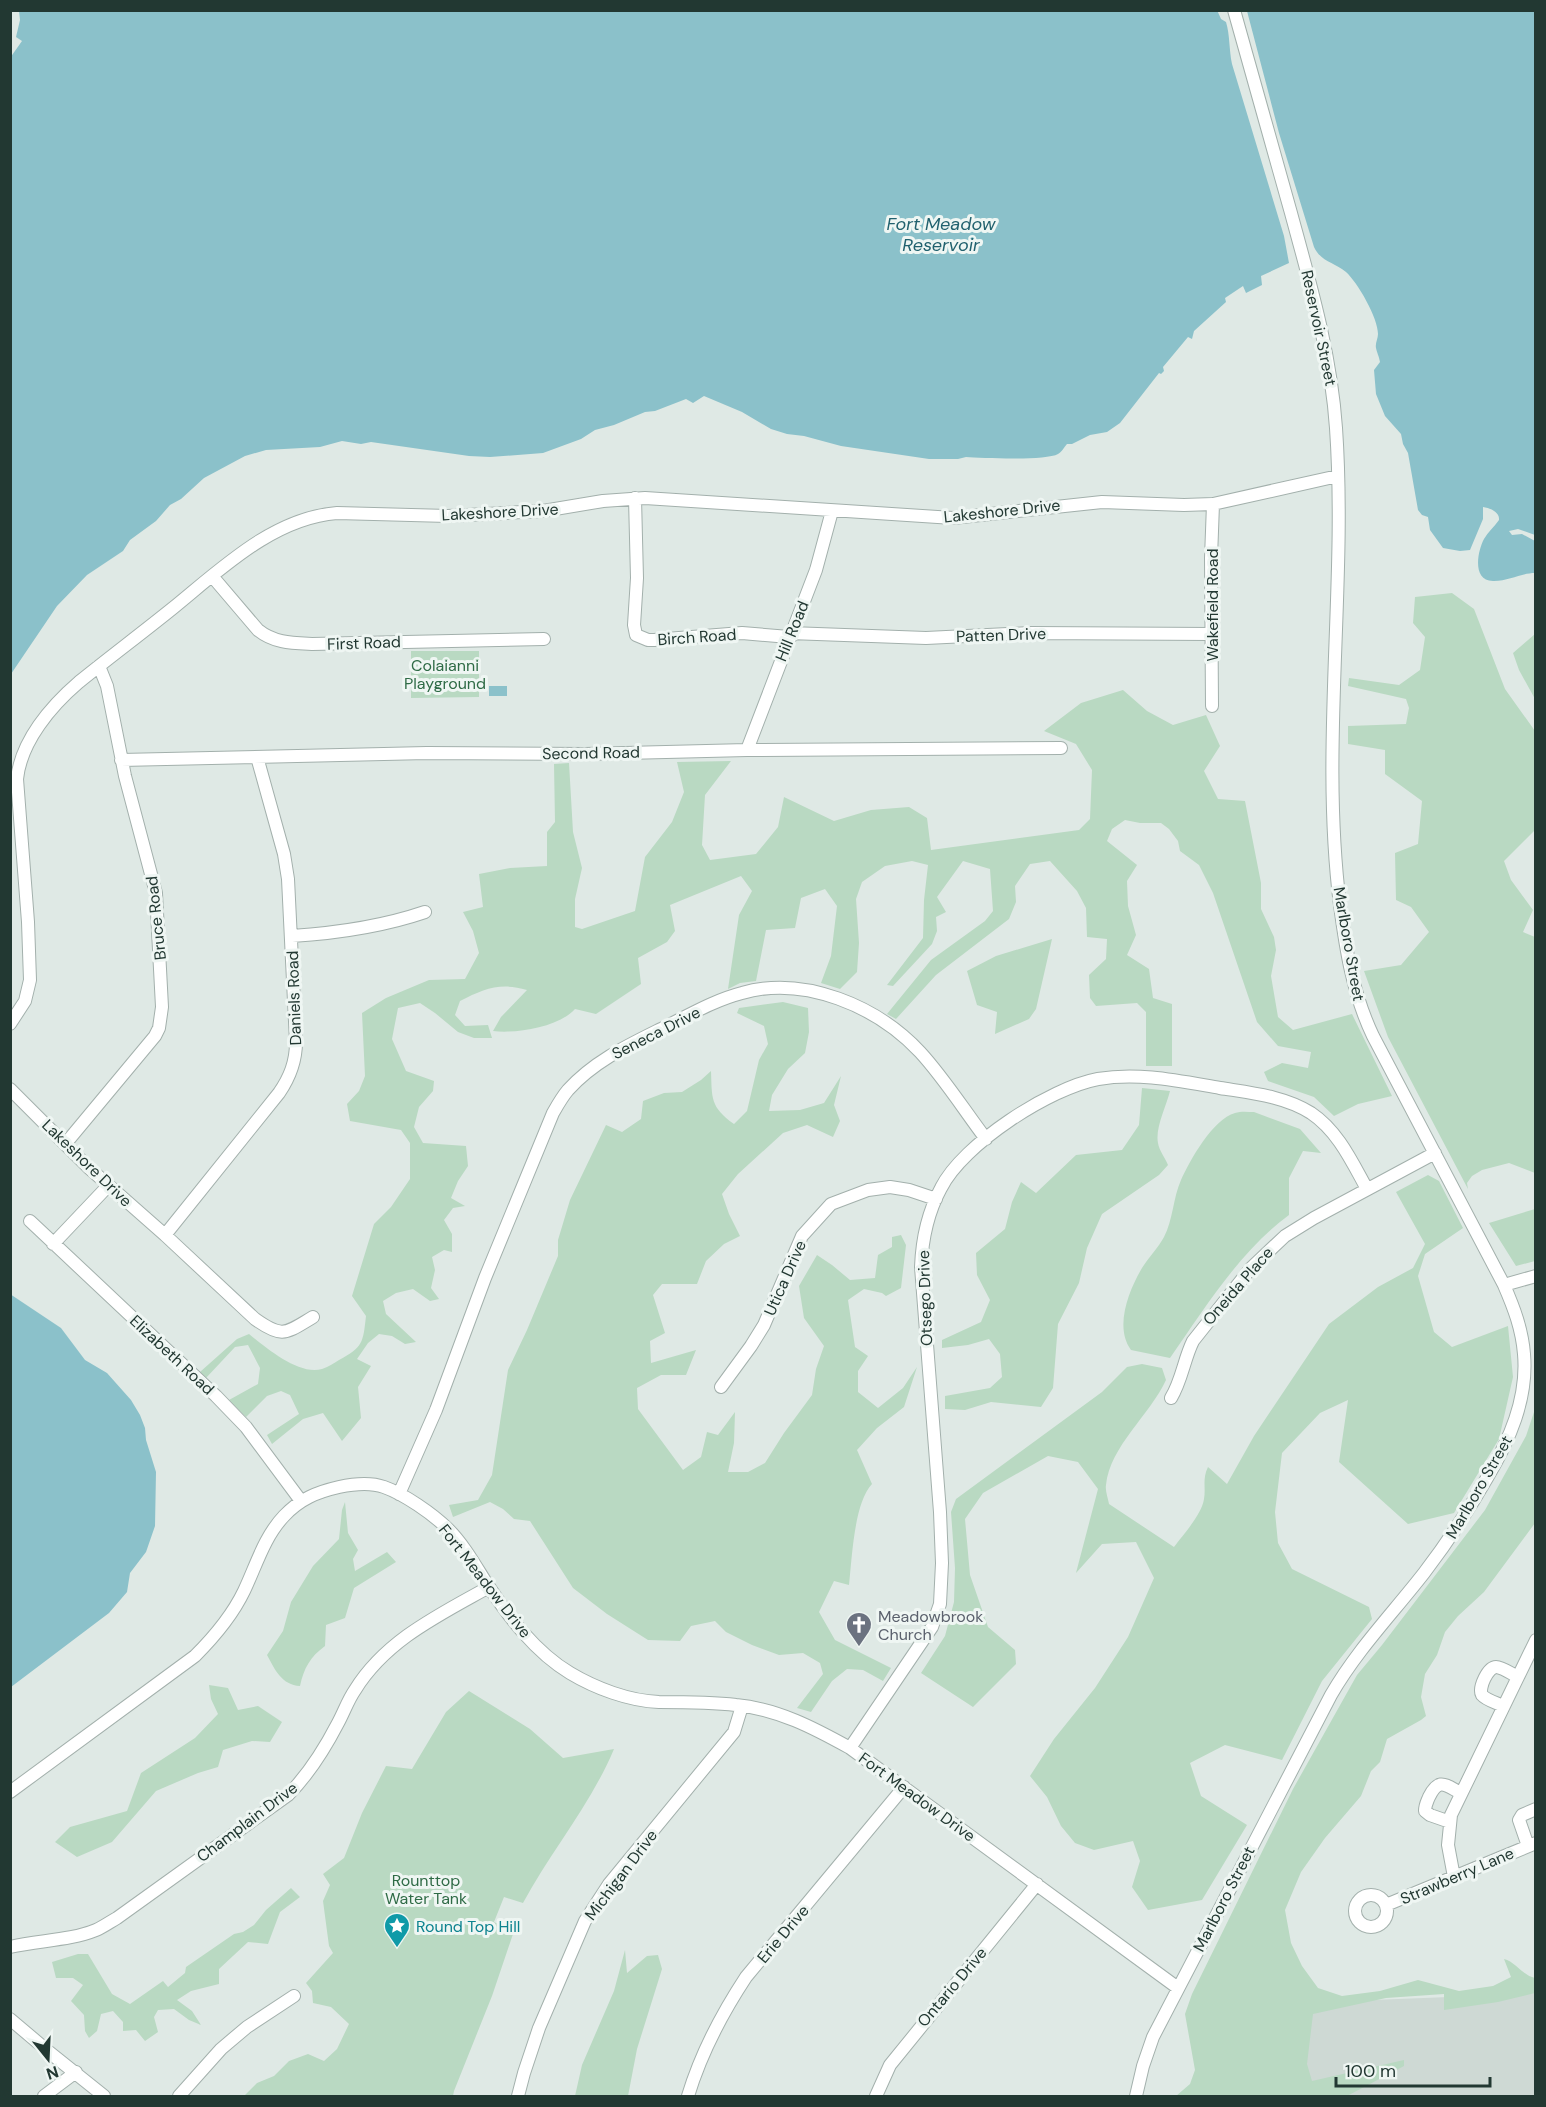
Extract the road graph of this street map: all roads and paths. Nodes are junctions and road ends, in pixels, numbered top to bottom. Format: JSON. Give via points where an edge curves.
{"nodes":[{"id":1,"x":1234,"y":10,"type":"edge"},
{"id":2,"x":1338,"y":476,"type":"junction"},
{"id":3,"x":635,"y":498,"type":"junction"},
{"id":4,"x":1213,"y":504,"type":"junction"},
{"id":5,"x":832,"y":511,"type":"junction"},
{"id":6,"x":212,"y":576,"type":"junction"},
{"id":7,"x":1212,"y":634,"type":"junction"},
{"id":8,"x":790,"y":635,"type":"junction"},
{"id":9,"x":544,"y":639,"type":"dead end"},
{"id":10,"x":1334,"y":656,"type":"joint"},
{"id":11,"x":99,"y":666,"type":"junction"},
{"id":12,"x":1212,"y":706,"type":"dead end"},
{"id":13,"x":1061,"y":748,"type":"dead end"},
{"id":14,"x":747,"y":750,"type":"junction"},
{"id":15,"x":257,"y":758,"type":"junction"},
{"id":16,"x":121,"y":760,"type":"junction"},
{"id":17,"x":425,"y":912,"type":"dead end"},
{"id":18,"x":292,"y":936,"type":"junction"},
{"id":19,"x":10,"y":1024,"type":"edge"},
{"id":20,"x":10,"y":1089,"type":"edge"},
{"id":21,"x":986,"y":1139,"type":"junction"},
{"id":22,"x":66,"y":1143,"type":"junction"},
{"id":23,"x":1435,"y":1153,"type":"junction"},
{"id":24,"x":108,"y":1186,"type":"junction"},
{"id":25,"x":1367,"y":1189,"type":"junction"},
{"id":26,"x":936,"y":1199,"type":"junction"},
{"id":27,"x":30,"y":1221,"type":"dead end"},
{"id":28,"x":165,"y":1235,"type":"junction"},
{"id":29,"x":53,"y":1244,"type":"junction"},
{"id":30,"x":1536,"y":1276,"type":"edge"},
{"id":31,"x":1504,"y":1285,"type":"junction"},
{"id":32,"x":313,"y":1317,"type":"dead end"},
{"id":33,"x":721,"y":1387,"type":"dead end"},
{"id":34,"x":1171,"y":1398,"type":"dead end"},
{"id":35,"x":399,"y":1494,"type":"junction"},
{"id":36,"x":301,"y":1501,"type":"junction"},
{"id":37,"x":489,"y":1587,"type":"junction"},
{"id":38,"x":1536,"y":1640,"type":"edge"},
{"id":39,"x":1518,"y":1677,"type":"junction"},
{"id":40,"x":742,"y":1706,"type":"junction"},
{"id":41,"x":1503,"y":1706,"type":"junction"},
{"id":42,"x":850,"y":1748,"type":"junction"},
{"id":43,"x":904,"y":1787,"type":"junction"},
{"id":44,"x":10,"y":1792,"type":"edge"},
{"id":45,"x":1461,"y":1793,"type":"junction"},
{"id":46,"x":1536,"y":1809,"type":"edge"},
{"id":47,"x":1450,"y":1822,"type":"junction"},
{"id":48,"x":1533,"y":1847,"type":"edge"},
{"id":49,"x":1454,"y":1877,"type":"junction"},
{"id":50,"x":1037,"y":1884,"type":"junction"},
{"id":51,"x":1386,"y":1905,"type":"dead end"},
{"id":52,"x":10,"y":1947,"type":"edge"},
{"id":53,"x":1178,"y":1988,"type":"junction"},
{"id":54,"x":294,"y":1995,"type":"dead end"},
{"id":55,"x":10,"y":2019,"type":"edge"},
{"id":56,"x":76,"y":2072,"type":"junction"},
{"id":57,"x":44,"y":2097,"type":"edge"},
{"id":58,"x":104,"y":2097,"type":"edge"},
{"id":59,"x":179,"y":2097,"type":"edge"},
{"id":60,"x":518,"y":2097,"type":"edge"},
{"id":61,"x":688,"y":2097,"type":"edge"},
{"id":62,"x":876,"y":2097,"type":"edge"},
{"id":63,"x":1136,"y":2097,"type":"edge"}],
"edges":[{"from":1,"to":2,"type":"street","name":"Reservoir Street","via":[[1316,307],[1334,404]]},
{"from":2,"to":4,"type":"street","name":"Lakeshore Drive"},
{"from":2,"to":10,"type":"street","name":"Reservoir Street"},
{"from":3,"to":5,"type":"street","name":"Lakeshore Drive"},
{"from":3,"to":6,"type":"street","name":"Lakeshore Drive","via":[[543,511],[448,516],[322,514],[275,533]]},
{"from":3,"to":8,"type":"street","name":"Birch Road","via":[[636,634],[648,640],[742,633]]},
{"from":4,"to":5,"type":"street","name":"Lakeshore Drive","via":[[1102,502],[953,518]]},
{"from":4,"to":7,"type":"street","name":"Wakefield Road"},
{"from":5,"to":8,"type":"street","name":"Hill Road","via":[[821,556]]},
{"from":6,"to":9,"type":"street","name":"First Road","via":[[258,630],[282,642]]},
{"from":6,"to":11,"type":"street","name":"Lakeshore Drive"},
{"from":7,"to":8,"type":"street","name":"Patten Drive","via":[[1030,633],[926,638]]},
{"from":7,"to":12,"type":"street","name":"Wakefield Road"},
{"from":8,"to":14,"type":"street","name":"Hill Road"},
{"from":10,"to":23,"type":"street","name":"Marlboro Street","via":[[1334,845],[1352,978],[1373,1036]]},
{"from":11,"to":16,"type":"street","name":"Bruce Road","via":[[110,697]]},
{"from":11,"to":19,"type":"street","name":"Lakeshore Drive","via":[[59,700],[35,732],[18,768],[30,980],[25,1001]]},
{"from":13,"to":14,"type":"street","name":"Second Road"},
{"from":14,"to":15,"type":"street","name":"Second Road"},
{"from":15,"to":16,"type":"street","name":"Second Road"},
{"from":15,"to":18,"type":"street","name":"Daniels Road","via":[[284,854]]},
{"from":16,"to":22,"type":"street","name":"Bruce Road","via":[[156,893],[161,1018],[148,1046]]},
{"from":17,"to":18,"type":"street","via":[[374,927]]},
{"from":18,"to":28,"type":"street","name":"Daniels Road","via":[[296,1042],[293,1068],[279,1093]]},
{"from":20,"to":22,"type":"street","name":"Lakeshore Drive"},
{"from":21,"to":25,"type":"street","name":"Otsego Drive","via":[[1032,1106],[1079,1084],[1113,1077],[1166,1079],[1271,1097],[1301,1107],[1333,1133]]},
{"from":21,"to":26,"type":"street","name":"Otsego Drive","via":[[954,1170]]},
{"from":21,"to":35,"type":"street","name":"Seneca Drive","via":[[920,1052],[880,1019],[836,997],[788,988],[743,992],[620,1049],[567,1091],[553,1113]]},
{"from":22,"to":24,"type":"street","name":"Lakeshore Drive"},
{"from":23,"to":25,"type":"street","name":"Oneida Place"},
{"from":23,"to":31,"type":"street","name":"Marlboro Street"},
{"from":24,"to":28,"type":"street","name":"Lakeshore Drive"},
{"from":24,"to":29,"type":"street"},
{"from":25,"to":34,"type":"street","name":"Oneida Place","via":[[1299,1227],[1261,1257],[1193,1341]]},
{"from":26,"to":33,"type":"street","name":"Utica Drive","via":[[890,1187],[868,1190],[831,1204],[802,1236],[764,1325]]},
{"from":26,"to":42,"type":"street","name":"Otsego Drive","via":[[921,1246],[921,1267],[940,1512],[940,1604],[932,1627]]},
{"from":27,"to":29,"type":"street","name":"Elizabeth Road"},
{"from":28,"to":32,"type":"street","name":"Lakeshore Drive","via":[[271,1331],[287,1333]]},
{"from":29,"to":36,"type":"street","name":"Elizabeth Road","via":[[238,1419]]},
{"from":30,"to":31,"type":"street"},
{"from":31,"to":53,"type":"street","name":"Marlboro Street","via":[[1520,1328],[1525,1363],[1522,1396],[1507,1442],[1448,1540],[1341,1677]]},
{"from":35,"to":36,"type":"street","name":"Fort Meadow Drive","via":[[382,1486],[349,1485],[319,1491]]},
{"from":35,"to":37,"type":"street","name":"Fort Meadow Drive","via":[[448,1529]]},
{"from":36,"to":44,"type":"street","name":"Fort Meadow Drive","via":[[272,1531],[243,1593],[217,1634],[195,1656]]},
{"from":37,"to":40,"type":"street","name":"Fort Meadow Drive","via":[[512,1620],[548,1658],[590,1683],[658,1702]]},
{"from":37,"to":52,"type":"street","name":"Champlain Drive","via":[[426,1622],[377,1660],[354,1690],[324,1749],[288,1795],[97,1930]]},
{"from":38,"to":39,"type":"street"},
{"from":39,"to":41,"type":"street"},
{"from":39,"to":41,"type":"street","via":[[1496,1667],[1489,1672],[1482,1694]]},
{"from":40,"to":42,"type":"street","name":"Fort Meadow Drive","via":[[810,1726]]},
{"from":40,"to":60,"type":"street","name":"Michigan Drive","via":[[734,1732],[609,1884],[585,1921],[539,2028]]},
{"from":41,"to":45,"type":"street"},
{"from":42,"to":43,"type":"street","name":"Fort Meadow Drive"},
{"from":43,"to":50,"type":"street","name":"Fort Meadow Drive"},
{"from":43,"to":61,"type":"street","name":"Erie Drive","via":[[746,1977],[707,2044]]},
{"from":45,"to":47,"type":"street"},
{"from":45,"to":47,"type":"street","via":[[1438,1784],[1426,1805],[1428,1815]]},
{"from":46,"to":48,"type":"street","name":"Strawberry Lane","via":[[1519,1820]]},
{"from":47,"to":49,"type":"street","via":[[1449,1851]]},
{"from":48,"to":49,"type":"street","name":"Strawberry Lane"},
{"from":49,"to":51,"type":"street","name":"Strawberry Lane"},
{"from":50,"to":53,"type":"street","name":"Fort Meadow Drive"},
{"from":50,"to":62,"type":"street","name":"Ontario Drive","via":[[890,2065]]},
{"from":53,"to":63,"type":"street","name":"Marlboro Street","via":[[1147,2052]]},
{"from":54,"to":59,"type":"street","via":[[221,2049]]},
{"from":55,"to":56,"type":"street"},
{"from":56,"to":57,"type":"street"},
{"from":56,"to":58,"type":"street"}]}
